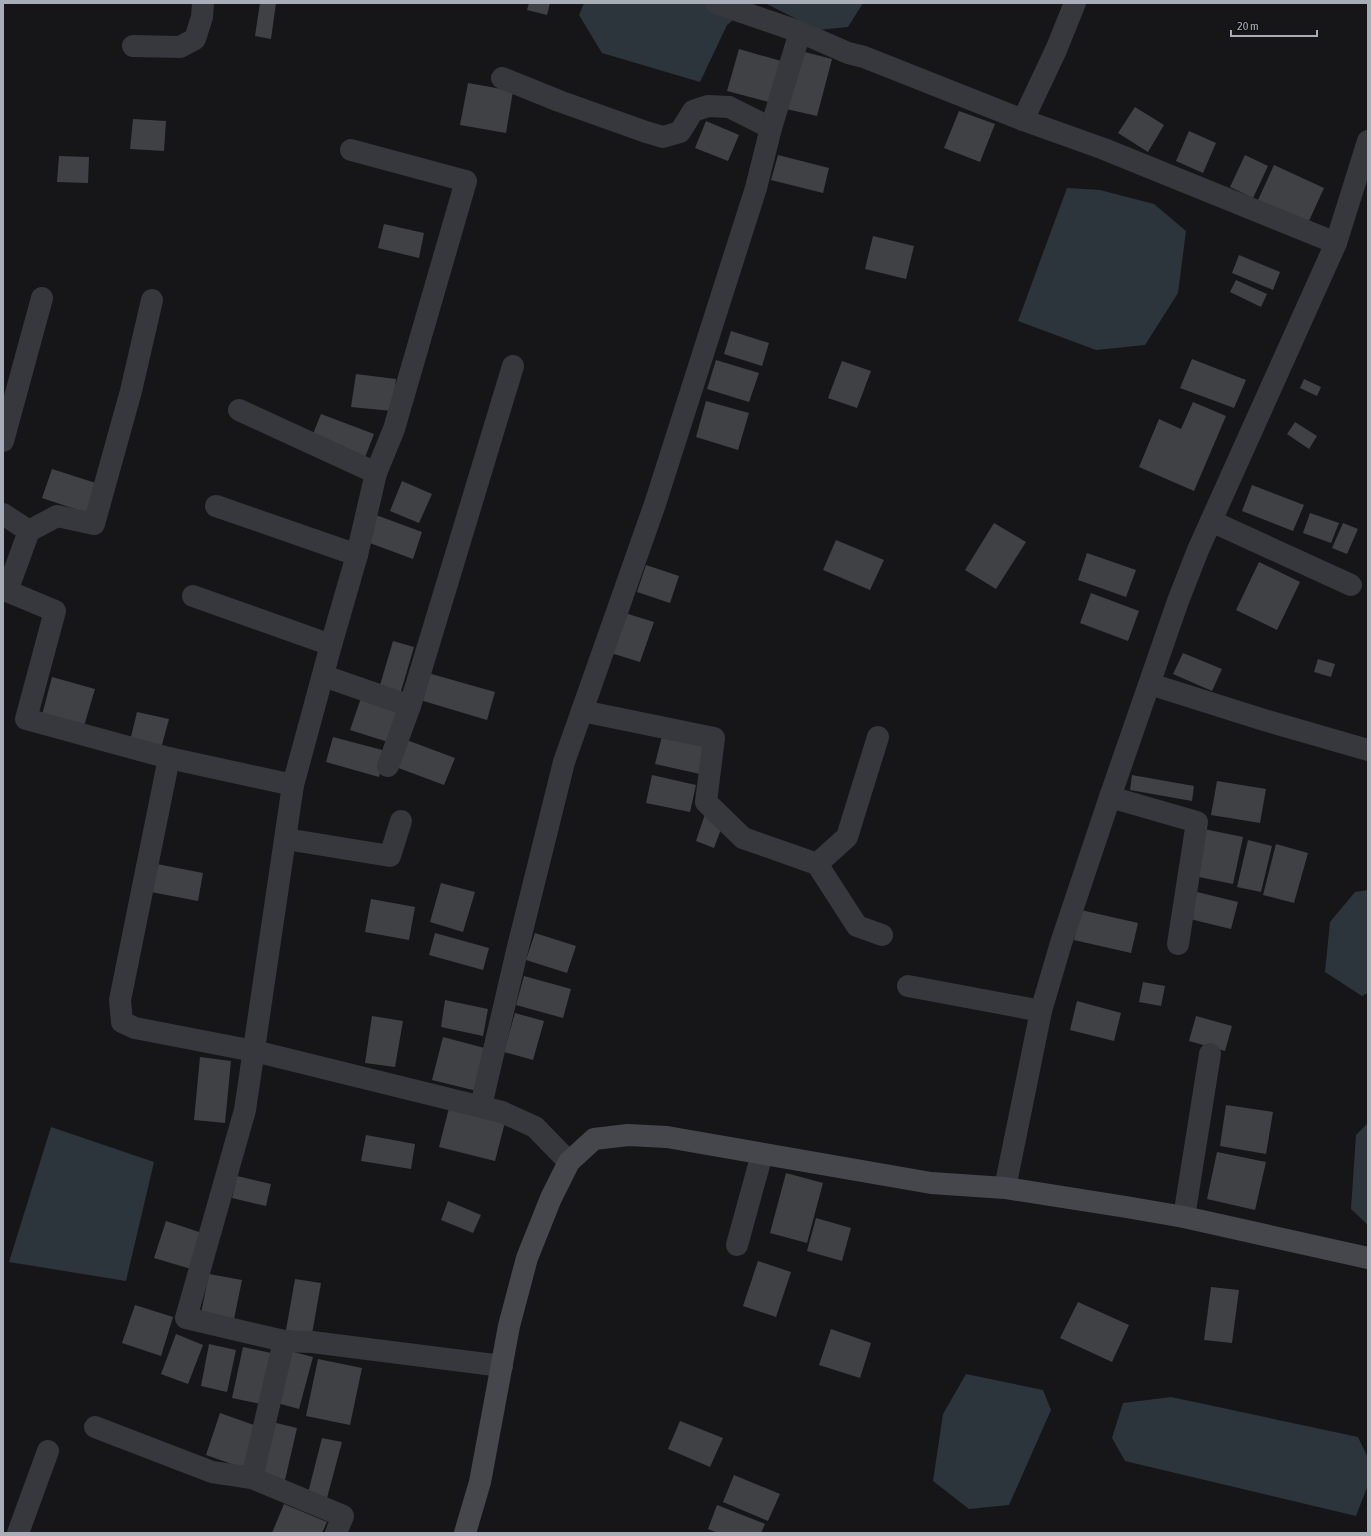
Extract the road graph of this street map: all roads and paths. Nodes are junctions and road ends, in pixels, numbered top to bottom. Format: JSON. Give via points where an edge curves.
{"nodes":[{"id":1,"x":203,"y":3,"type":"edge"},
{"id":2,"x":716,"y":3,"type":"edge"},
{"id":3,"x":1075,"y":3,"type":"edge"},
{"id":4,"x":800,"y":32,"type":"junction"},
{"id":5,"x":133,"y":46,"type":"dead end"},
{"id":6,"x":502,"y":78,"type":"dead end"},
{"id":7,"x":1023,"y":120,"type":"junction"},
{"id":8,"x":771,"y":128,"type":"junction"},
{"id":9,"x":1368,"y":141,"type":"edge"},
{"id":10,"x":351,"y":150,"type":"dead end"},
{"id":11,"x":1336,"y":243,"type":"junction"},
{"id":12,"x":42,"y":298,"type":"dead end"},
{"id":13,"x":152,"y":300,"type":"dead end"},
{"id":14,"x":513,"y":366,"type":"dead end"},
{"id":15,"x":239,"y":410,"type":"dead end"},
{"id":16,"x":3,"y":441,"type":"edge"},
{"id":17,"x":376,"y":473,"type":"junction"},
{"id":18,"x":216,"y":506,"type":"dead end"},
{"id":19,"x":3,"y":514,"type":"edge"},
{"id":20,"x":1211,"y":521,"type":"junction"},
{"id":21,"x":29,"y":531,"type":"junction"},
{"id":22,"x":358,"y":555,"type":"junction"},
{"id":23,"x":1351,"y":585,"type":"dead end"},
{"id":24,"x":5,"y":590,"type":"edge"},
{"id":25,"x":193,"y":596,"type":"dead end"},
{"id":26,"x":331,"y":645,"type":"junction"},
{"id":27,"x":324,"y":676,"type":"junction"},
{"id":28,"x":1150,"y":684,"type":"junction"},
{"id":29,"x":410,"y":706,"type":"junction"},
{"id":30,"x":582,"y":711,"type":"junction"},
{"id":31,"x":878,"y":737,"type":"dead end"},
{"id":32,"x":1368,"y":750,"type":"edge"},
{"id":33,"x":169,"y":758,"type":"junction"},
{"id":34,"x":388,"y":766,"type":"dead end"},
{"id":35,"x":293,"y":785,"type":"junction"},
{"id":36,"x":1110,"y":797,"type":"junction"},
{"id":37,"x":401,"y":821,"type":"dead end"},
{"id":38,"x":286,"y":839,"type":"junction"},
{"id":39,"x":818,"y":864,"type":"junction"},
{"id":40,"x":882,"y":935,"type":"dead end"},
{"id":41,"x":1178,"y":944,"type":"dead end"},
{"id":42,"x":908,"y":986,"type":"dead end"},
{"id":43,"x":1041,"y":1011,"type":"junction"},
{"id":44,"x":254,"y":1051,"type":"junction"},
{"id":45,"x":1210,"y":1054,"type":"dead end"},
{"id":46,"x":481,"y":1106,"type":"junction"},
{"id":47,"x":762,"y":1154,"type":"junction"},
{"id":48,"x":569,"y":1162,"type":"junction"},
{"id":49,"x":1005,"y":1188,"type":"junction"},
{"id":50,"x":1184,"y":1217,"type":"junction"},
{"id":51,"x":737,"y":1245,"type":"dead end"},
{"id":52,"x":1368,"y":1258,"type":"edge"},
{"id":53,"x":284,"y":1340,"type":"junction"},
{"id":54,"x":502,"y":1366,"type":"junction"},
{"id":55,"x":95,"y":1427,"type":"dead end"},
{"id":56,"x":48,"y":1451,"type":"dead end"},
{"id":57,"x":252,"y":1478,"type":"junction"},
{"id":58,"x":18,"y":1533,"type":"edge"},
{"id":59,"x":336,"y":1533,"type":"edge"},
{"id":60,"x":465,"y":1533,"type":"edge"}],
"edges":[{"from":1,"to":5,"type":"street","via":[[202,17],[195,38],[180,47]]},
{"from":2,"to":4,"type":"street"},
{"from":3,"to":7,"type":"street"},
{"from":4,"to":7,"type":"street"},
{"from":4,"to":8,"type":"street"},
{"from":6,"to":8,"type":"street","via":[[566,104],[663,137],[680,132],[693,112],[708,106],[729,107]]},
{"from":7,"to":11,"type":"street","via":[[1104,149]]},
{"from":8,"to":30,"type":"street","via":[[756,188],[655,504]]},
{"from":9,"to":11,"type":"street"},
{"from":10,"to":17,"type":"street","via":[[466,181],[394,429]]},
{"from":11,"to":20,"type":"street"},
{"from":12,"to":16,"type":"street"},
{"from":13,"to":21,"type":"street","via":[[131,391],[94,524],[57,516]]},
{"from":14,"to":29,"type":"street"},
{"from":15,"to":17,"type":"street"},
{"from":17,"to":22,"type":"street"},
{"from":18,"to":22,"type":"street"},
{"from":19,"to":21,"type":"street"},
{"from":20,"to":23,"type":"street"},
{"from":20,"to":28,"type":"street","via":[[1178,601]]},
{"from":21,"to":24,"type":"street"},
{"from":22,"to":26,"type":"street"},
{"from":24,"to":33,"type":"street","via":[[55,611],[26,719]]},
{"from":25,"to":26,"type":"street"},
{"from":26,"to":27,"type":"street"},
{"from":27,"to":29,"type":"street"},
{"from":27,"to":35,"type":"street"},
{"from":28,"to":32,"type":"street"},
{"from":28,"to":36,"type":"street"},
{"from":29,"to":34,"type":"street"},
{"from":30,"to":39,"type":"street","via":[[714,738],[706,802],[743,838]]},
{"from":30,"to":46,"type":"street","via":[[564,762]]},
{"from":31,"to":39,"type":"street","via":[[847,837]]},
{"from":33,"to":35,"type":"street"},
{"from":33,"to":44,"type":"street","via":[[120,1000],[122,1022],[135,1028]]},
{"from":35,"to":38,"type":"street"},
{"from":36,"to":41,"type":"street","via":[[1197,822]]},
{"from":36,"to":43,"type":"street"},
{"from":37,"to":38,"type":"street","via":[[390,856]]},
{"from":38,"to":44,"type":"street"},
{"from":39,"to":40,"type":"street","via":[[857,926]]},
{"from":42,"to":43,"type":"street"},
{"from":43,"to":49,"type":"street"},
{"from":44,"to":46,"type":"street"},
{"from":44,"to":53,"type":"street","via":[[245,1110],[186,1318]]},
{"from":45,"to":50,"type":"street"},
{"from":46,"to":48,"type":"street","via":[[502,1112],[535,1127]]},
{"from":47,"to":48,"type":"street","via":[[667,1137],[628,1135],[594,1139]]},
{"from":47,"to":49,"type":"street","via":[[931,1183]]},
{"from":47,"to":51,"type":"street"},
{"from":48,"to":54,"type":"street","via":[[551,1198],[527,1258],[509,1326]]},
{"from":49,"to":50,"type":"street"},
{"from":50,"to":52,"type":"street"},
{"from":53,"to":54,"type":"street"},
{"from":53,"to":57,"type":"street"},
{"from":54,"to":60,"type":"street","via":[[480,1482]]},
{"from":55,"to":57,"type":"street","via":[[212,1472]]},
{"from":56,"to":58,"type":"street"},
{"from":57,"to":59,"type":"street","via":[[343,1516]]}]}
